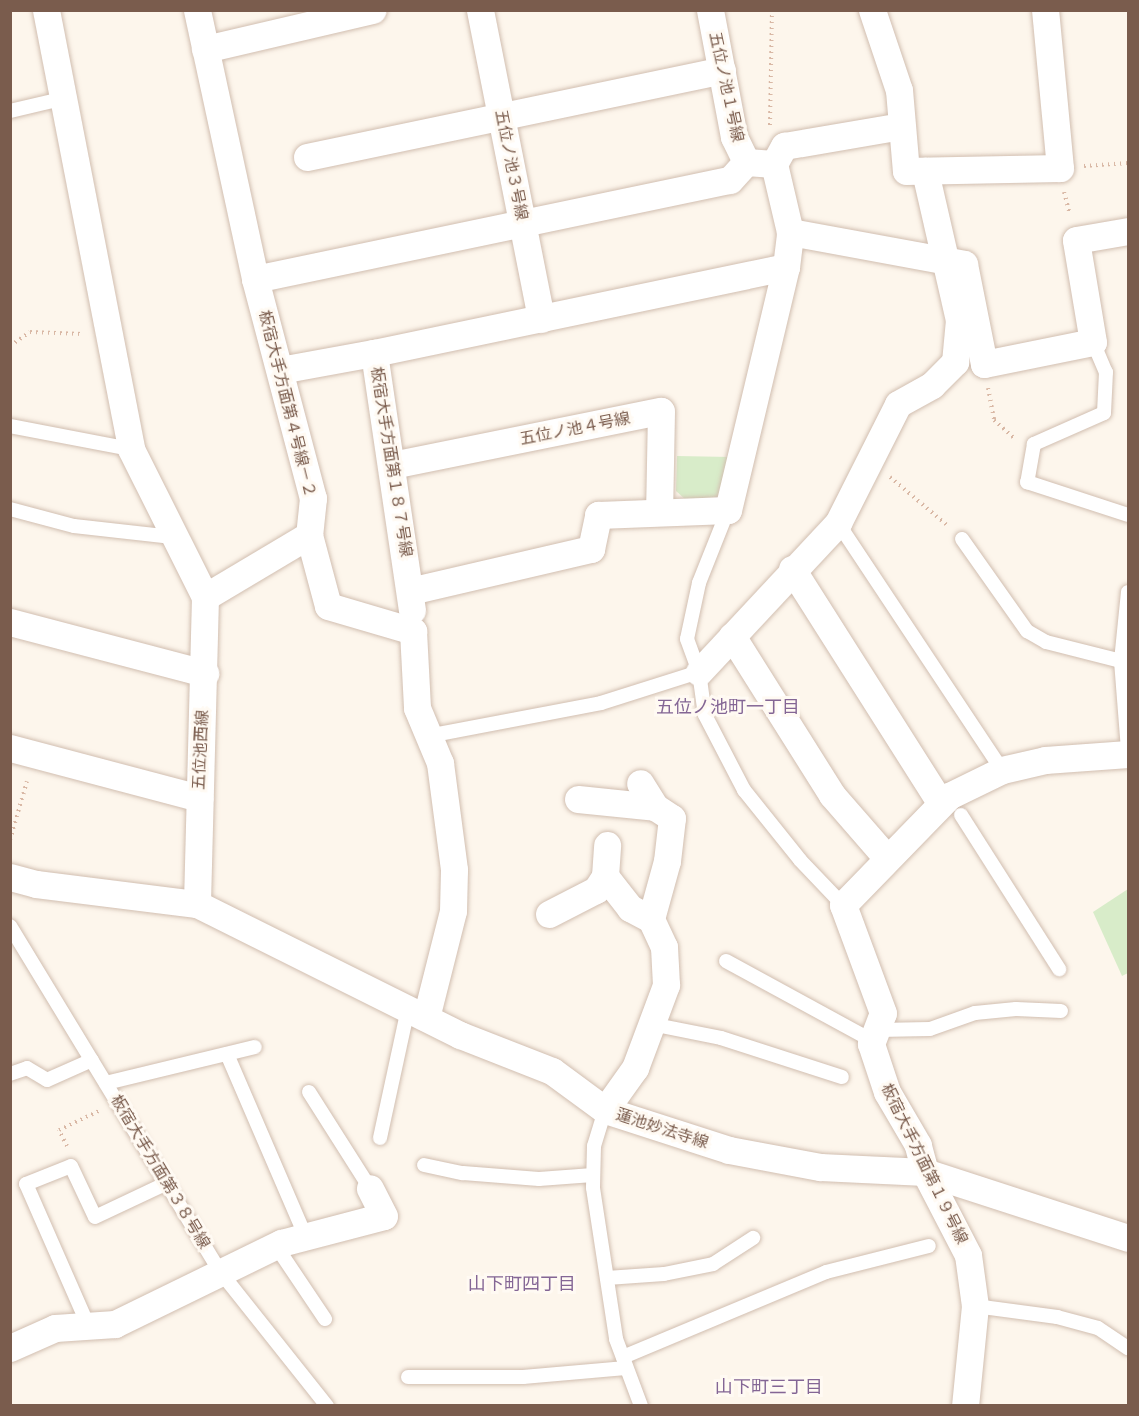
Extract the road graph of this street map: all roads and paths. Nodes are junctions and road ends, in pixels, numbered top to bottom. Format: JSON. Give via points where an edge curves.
{"nodes":[{"id":1,"x":46,"y":10,"type":"edge"},
{"id":2,"x":197,"y":10,"type":"edge"},
{"id":3,"x":373,"y":10,"type":"edge"},
{"id":4,"x":480,"y":10,"type":"edge"},
{"id":5,"x":710,"y":10,"type":"edge"},
{"id":6,"x":772,"y":10,"type":"edge"},
{"id":7,"x":872,"y":10,"type":"edge"},
{"id":8,"x":1045,"y":10,"type":"edge"},
{"id":9,"x":284,"y":20,"type":"edge"},
{"id":10,"x":205,"y":49,"type":"junction"},
{"id":11,"x":722,"y":70,"type":"junction"},
{"id":12,"x":61,"y":99,"type":"junction"},
{"id":13,"x":10,"y":111,"type":"edge"},
{"id":14,"x":501,"y":116,"type":"junction"},
{"id":15,"x":901,"y":126,"type":"junction"},
{"id":16,"x":307,"y":157,"type":"dead end"},
{"id":17,"x":746,"y":162,"type":"junction"},
{"id":18,"x":1128,"y":163,"type":"edge"},
{"id":19,"x":774,"y":164,"type":"junction"},
{"id":20,"x":1060,"y":168,"type":"junction"},
{"id":21,"x":925,"y":171,"type":"junction"},
{"id":22,"x":522,"y":221,"type":"junction"},
{"id":23,"x":1128,"y":231,"type":"edge"},
{"id":24,"x":790,"y":232,"type":"junction"},
{"id":25,"x":1076,"y":240,"type":"junction"},
{"id":26,"x":949,"y":262,"type":"junction"},
{"id":27,"x":786,"y":267,"type":"junction"},
{"id":28,"x":255,"y":279,"type":"junction"},
{"id":29,"x":542,"y":319,"type":"junction"},
{"id":30,"x":76,"y":332,"type":"dead end"},
{"id":31,"x":1093,"y":342,"type":"junction"},
{"id":32,"x":10,"y":346,"type":"edge"},
{"id":33,"x":374,"y":353,"type":"junction"},
{"id":34,"x":984,"y":364,"type":"junction"},
{"id":35,"x":280,"y":370,"type":"junction"},
{"id":36,"x":10,"y":426,"type":"edge"},
{"id":37,"x":1034,"y":444,"type":"junction"},
{"id":38,"x":130,"y":449,"type":"junction"},
{"id":39,"x":392,"y":465,"type":"junction"},
{"id":40,"x":867,"y":466,"type":"junction"},
{"id":41,"x":10,"y":508,"type":"edge"},
{"id":42,"x":728,"y":510,"type":"junction"},
{"id":43,"x":659,"y":511,"type":"junction"},
{"id":44,"x":1128,"y":515,"type":"edge"},
{"id":45,"x":838,"y":523,"type":"junction"},
{"id":46,"x":309,"y":535,"type":"junction"},
{"id":47,"x":172,"y":537,"type":"junction"},
{"id":48,"x":962,"y":538,"type":"joint"},
{"id":49,"x":792,"y":569,"type":"junction"},
{"id":50,"x":410,"y":591,"type":"junction"},
{"id":51,"x":1128,"y":592,"type":"edge"},
{"id":52,"x":205,"y":597,"type":"junction"},
{"id":53,"x":10,"y":622,"type":"edge"},
{"id":54,"x":413,"y":631,"type":"junction"},
{"id":55,"x":732,"y":636,"type":"junction"},
{"id":56,"x":1121,"y":661,"type":"junction"},
{"id":57,"x":699,"y":672,"type":"junction"},
{"id":58,"x":205,"y":673,"type":"junction"},
{"id":59,"x":428,"y":736,"type":"junction"},
{"id":60,"x":10,"y":747,"type":"edge"},
{"id":61,"x":1128,"y":749,"type":"edge"},
{"id":62,"x":1128,"y":754,"type":"edge"},
{"id":63,"x":1002,"y":770,"type":"junction"},
{"id":64,"x":28,"y":776,"type":"dead end"},
{"id":65,"x":640,"y":783,"type":"dead end"},
{"id":66,"x":199,"y":798,"type":"junction"},
{"id":67,"x":578,"y":799,"type":"dead end"},
{"id":68,"x":655,"y":807,"type":"junction"},
{"id":69,"x":950,"y":808,"type":"junction"},
{"id":70,"x":10,"y":840,"type":"edge"},
{"id":71,"x":607,"y":845,"type":"dead end"},
{"id":72,"x":886,"y":857,"type":"junction"},
{"id":73,"x":605,"y":876,"type":"junction"},
{"id":74,"x":10,"y":877,"type":"edge"},
{"id":75,"x":36,"y":884,"type":"junction"},
{"id":76,"x":10,"y":898,"type":"edge"},
{"id":77,"x":197,"y":904,"type":"junction"},
{"id":78,"x":843,"y":905,"type":"junction"},
{"id":79,"x":549,"y":914,"type":"dead end"},
{"id":80,"x":651,"y":919,"type":"junction"},
{"id":81,"x":10,"y":927,"type":"edge"},
{"id":82,"x":726,"y":961,"type":"dead end"},
{"id":83,"x":1059,"y":969,"type":"dead end"},
{"id":84,"x":1061,"y":1011,"type":"dead end"},
{"id":85,"x":417,"y":1013,"type":"junction"},
{"id":86,"x":651,"y":1024,"type":"junction"},
{"id":87,"x":875,"y":1035,"type":"junction"},
{"id":88,"x":255,"y":1047,"type":"dead end"},
{"id":89,"x":228,"y":1054,"type":"junction"},
{"id":90,"x":92,"y":1060,"type":"junction"},
{"id":91,"x":10,"y":1074,"type":"edge"},
{"id":92,"x":842,"y":1077,"type":"dead end"},
{"id":93,"x":106,"y":1083,"type":"junction"},
{"id":94,"x":309,"y":1092,"type":"dead end"},
{"id":95,"x":117,"y":1102,"type":"junction"},
{"id":96,"x":605,"y":1110,"type":"junction"},
{"id":97,"x":380,"y":1138,"type":"dead end"},
{"id":98,"x":424,"y":1165,"type":"dead end"},
{"id":99,"x":71,"y":1166,"type":"junction"},
{"id":100,"x":925,"y":1172,"type":"junction"},
{"id":101,"x":593,"y":1175,"type":"junction"},
{"id":102,"x":167,"y":1183,"type":"junction"},
{"id":103,"x":370,"y":1188,"type":"joint"},
{"id":104,"x":306,"y":1237,"type":"junction"},
{"id":105,"x":753,"y":1238,"type":"dead end"},
{"id":106,"x":1128,"y":1238,"type":"edge"},
{"id":107,"x":276,"y":1246,"type":"junction"},
{"id":108,"x":929,"y":1246,"type":"dead end"},
{"id":109,"x":222,"y":1274,"type":"junction"},
{"id":110,"x":607,"y":1278,"type":"junction"},
{"id":111,"x":975,"y":1306,"type":"junction"},
{"id":112,"x":325,"y":1319,"type":"dead end"},
{"id":113,"x":88,"y":1325,"type":"junction"},
{"id":114,"x":10,"y":1348,"type":"edge"},
{"id":115,"x":1128,"y":1348,"type":"edge"},
{"id":116,"x":624,"y":1363,"type":"junction"},
{"id":117,"x":408,"y":1377,"type":"dead end"},
{"id":118,"x":327,"y":1406,"type":"edge"},
{"id":119,"x":641,"y":1406,"type":"edge"},
{"id":120,"x":965,"y":1406,"type":"edge"}],
"edges":[{"from":1,"to":12,"type":"street"},
{"from":2,"to":10,"type":"street","name":"板宿大手方面第４号線－２"},
{"from":3,"to":9,"type":"street"},
{"from":4,"to":14,"type":"street","name":"五位ノ池３号線"},
{"from":5,"to":11,"type":"street","name":"五位ノ池１号線"},
{"from":6,"to":19,"type":"path","via":[[769,144]]},
{"from":7,"to":15,"type":"street","via":[[899,90]]},
{"from":8,"to":20,"type":"street"},
{"from":9,"to":10,"type":"street"},
{"from":10,"to":28,"type":"street","name":"板宿大手方面第４号線－２"},
{"from":11,"to":14,"type":"street"},
{"from":11,"to":17,"type":"street","name":"五位ノ池１号線","via":[[734,137]]},
{"from":12,"to":13,"type":"lane"},
{"from":12,"to":38,"type":"street"},
{"from":14,"to":16,"type":"street"},
{"from":14,"to":22,"type":"street","name":"五位ノ池３号線"},
{"from":15,"to":19,"type":"street","via":[[784,146]]},
{"from":15,"to":21,"type":"street","via":[[906,171]]},
{"from":17,"to":19,"type":"street"},
{"from":17,"to":22,"type":"street","via":[[730,180]]},
{"from":18,"to":20,"type":"path"},
{"from":19,"to":24,"type":"street"},
{"from":20,"to":21,"type":"street"},
{"from":20,"to":25,"type":"path"},
{"from":21,"to":26,"type":"street"},
{"from":22,"to":28,"type":"street"},
{"from":22,"to":29,"type":"street","name":"五位ノ池３号線"},
{"from":23,"to":25,"type":"street"},
{"from":24,"to":26,"type":"street"},
{"from":24,"to":27,"type":"street"},
{"from":25,"to":31,"type":"street"},
{"from":26,"to":34,"type":"street","via":[[964,264]]},
{"from":26,"to":40,"type":"street","via":[[959,320],[955,362],[932,386],[898,404]]},
{"from":27,"to":29,"type":"street"},
{"from":27,"to":42,"type":"street"},
{"from":28,"to":35,"type":"street","name":"板宿大手方面第４号線－２"},
{"from":29,"to":33,"type":"street"},
{"from":30,"to":32,"type":"path","via":[[30,332]]},
{"from":31,"to":34,"type":"street"},
{"from":31,"to":37,"type":"lane","via":[[1106,372],[1104,412]]},
{"from":33,"to":35,"type":"street","name":"板宿大手方面第１８７号線"},
{"from":33,"to":39,"type":"street","name":"板宿大手方面第１８７号線"},
{"from":34,"to":37,"type":"path","via":[[994,420],[1013,439]]},
{"from":35,"to":46,"type":"street","name":"板宿大手方面第４号線－２","via":[[312,498]]},
{"from":36,"to":38,"type":"lane"},
{"from":37,"to":44,"type":"lane","via":[[1027,482]]},
{"from":38,"to":47,"type":"street"},
{"from":39,"to":43,"type":"street","name":"五位ノ池４号線","via":[[662,411]]},
{"from":39,"to":50,"type":"street","name":"板宿大手方面第１８７号線"},
{"from":40,"to":45,"type":"street"},
{"from":40,"to":48,"type":"path","via":[[895,479]]},
{"from":41,"to":47,"type":"lane","via":[[74,526]]},
{"from":42,"to":43,"type":"street"},
{"from":42,"to":57,"type":"lane","name":"板宿大手方面第１９号線","via":[[690,614],[687,639]]},
{"from":43,"to":50,"type":"street","via":[[598,515],[591,549]]},
{"from":45,"to":49,"type":"street"},
{"from":45,"to":63,"type":"lane"},
{"from":46,"to":52,"type":"street"},
{"from":46,"to":54,"type":"street","name":"板宿大手方面第４号線－２","via":[[328,606]]},
{"from":47,"to":52,"type":"street"},
{"from":48,"to":56,"type":"lane","via":[[1027,631],[1046,642]]},
{"from":49,"to":55,"type":"street"},
{"from":49,"to":69,"type":"street"},
{"from":50,"to":54,"type":"street","name":"板宿大手方面第１８７号線"},
{"from":51,"to":56,"type":"lane"},
{"from":52,"to":58,"type":"street","name":"五位池西線"},
{"from":53,"to":58,"type":"street"},
{"from":54,"to":59,"type":"street","via":[[417,708]]},
{"from":55,"to":57,"type":"street"},
{"from":55,"to":72,"type":"street","via":[[832,795]]},
{"from":56,"to":61,"type":"lane"},
{"from":57,"to":59,"type":"lane","via":[[601,703]]},
{"from":57,"to":78,"type":"lane","name":"板宿大手方面第１９号線","via":[[705,715],[744,790],[800,860]]},
{"from":58,"to":66,"type":"street","name":"五位池西線"},
{"from":59,"to":85,"type":"street","via":[[440,763],[448,801],[453,911]]},
{"from":60,"to":66,"type":"street"},
{"from":62,"to":63,"type":"street","via":[[1045,760]]},
{"from":63,"to":69,"type":"street"},
{"from":64,"to":70,"type":"path"},
{"from":65,"to":68,"type":"street"},
{"from":66,"to":77,"type":"street","name":"五位池西線"},
{"from":67,"to":68,"type":"street"},
{"from":68,"to":80,"type":"street","via":[[672,818],[667,861]]},
{"from":69,"to":72,"type":"street"},
{"from":69,"to":83,"type":"lane"},
{"from":71,"to":73,"type":"street"},
{"from":72,"to":78,"type":"street"},
{"from":73,"to":79,"type":"street","via":[[596,890]]},
{"from":73,"to":80,"type":"street","via":[[630,908]]},
{"from":74,"to":75,"type":"street","name":"蓮池妙法寺線"},
{"from":75,"to":76,"type":"street"},
{"from":75,"to":77,"type":"street","name":"蓮池妙法寺線"},
{"from":77,"to":85,"type":"street","name":"蓮池妙法寺線"},
{"from":78,"to":87,"type":"street","name":"板宿大手方面第１９号線","via":[[883,1013]]},
{"from":80,"to":86,"type":"street","via":[[664,947],[666,985]]},
{"from":81,"to":90,"type":"lane","name":"板宿大手方面第３８号線"},
{"from":82,"to":87,"type":"lane"},
{"from":84,"to":87,"type":"lane","via":[[1016,1009],[975,1013],[930,1029]]},
{"from":85,"to":96,"type":"street","name":"蓮池妙法寺線","via":[[552,1071]]},
{"from":85,"to":97,"type":"lane"},
{"from":86,"to":92,"type":"lane","via":[[721,1038]]},
{"from":86,"to":96,"type":"street","via":[[635,1068]]},
{"from":87,"to":100,"type":"street","name":"板宿大手方面第１９号線","via":[[887,1092],[918,1145]]},
{"from":88,"to":89,"type":"lane"},
{"from":89,"to":93,"type":"lane"},
{"from":89,"to":104,"type":"lane"},
{"from":90,"to":91,"type":"lane","via":[[47,1080],[27,1068]]},
{"from":90,"to":93,"type":"lane","name":"板宿大手方面第３８号線"},
{"from":93,"to":95,"type":"lane","name":"板宿大手方面第３８号線"},
{"from":94,"to":103,"type":"lane"},
{"from":95,"to":99,"type":"path","via":[[59,1130],[73,1158]]},
{"from":95,"to":102,"type":"lane","name":"板宿大手方面第３８号線"},
{"from":96,"to":100,"type":"street","name":"蓮池妙法寺線","via":[[729,1150],[820,1167]]},
{"from":96,"to":101,"type":"lane","via":[[594,1146]]},
{"from":98,"to":101,"type":"lane","via":[[464,1173],[539,1179]]},
{"from":99,"to":102,"type":"lane","via":[[95,1217]]},
{"from":99,"to":113,"type":"lane","via":[[26,1184]]},
{"from":100,"to":106,"type":"street","name":"蓮池妙法寺線"},
{"from":100,"to":111,"type":"street","name":"板宿大手方面第１９号線","via":[[968,1255]]},
{"from":101,"to":110,"type":"lane"},
{"from":102,"to":109,"type":"lane","name":"板宿大手方面第３８号線"},
{"from":103,"to":104,"type":"street","via":[[384,1216]]},
{"from":104,"to":107,"type":"street"},
{"from":105,"to":110,"type":"lane","via":[[713,1264],[664,1274]]},
{"from":107,"to":109,"type":"street"},
{"from":107,"to":112,"type":"lane"},
{"from":108,"to":116,"type":"lane","via":[[826,1272]]},
{"from":109,"to":113,"type":"street","via":[[115,1324]]},
{"from":109,"to":118,"type":"lane","name":"板宿大手方面第３８号線"},
{"from":110,"to":116,"type":"lane"},
{"from":111,"to":115,"type":"lane","via":[[1098,1328]]},
{"from":111,"to":120,"type":"street","name":"板宿大手方面第１９号線"},
{"from":113,"to":114,"type":"street","via":[[55,1328]]},
{"from":116,"to":117,"type":"lane","via":[[523,1377]]},
{"from":116,"to":119,"type":"lane"}]}
